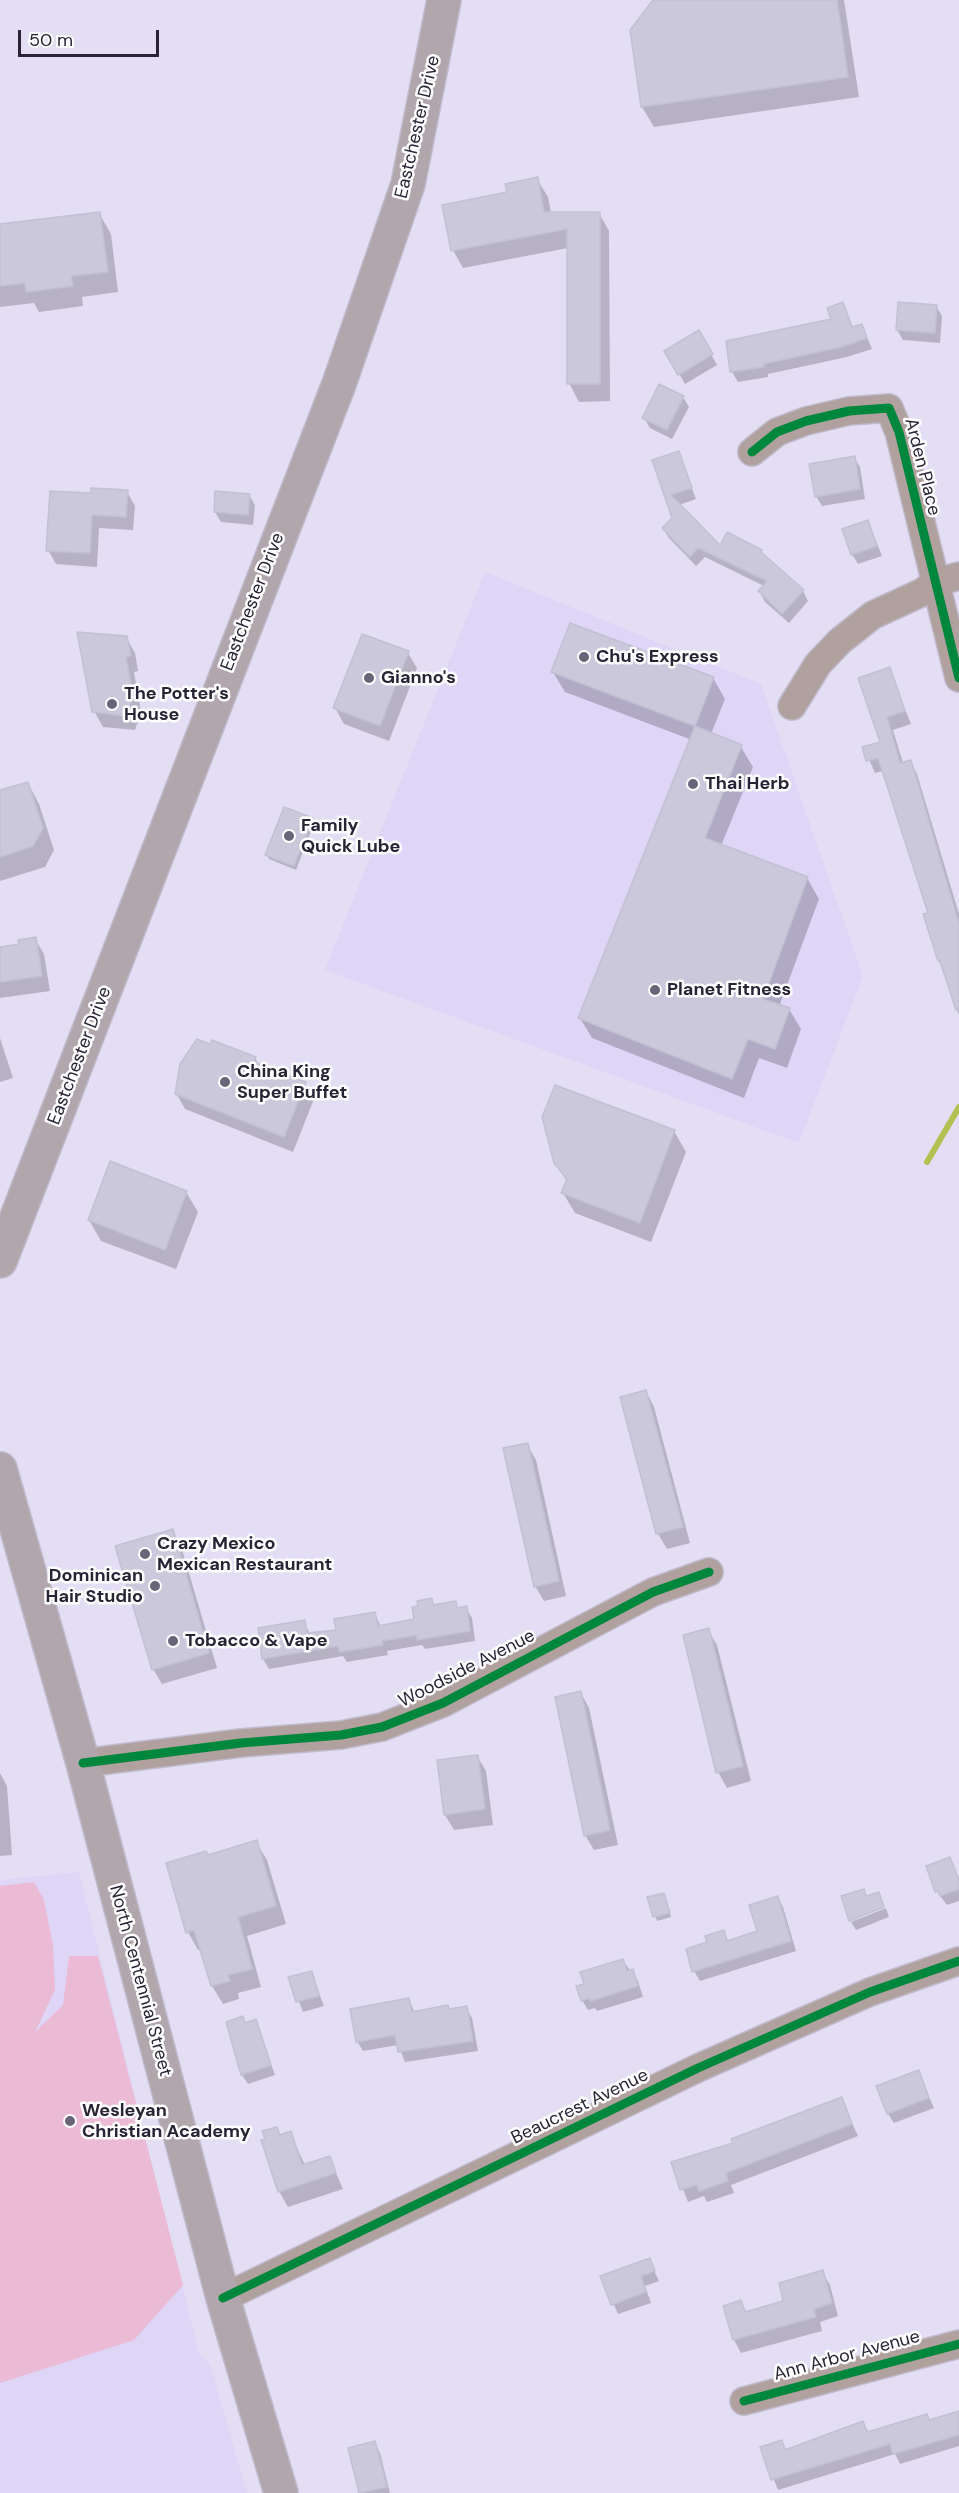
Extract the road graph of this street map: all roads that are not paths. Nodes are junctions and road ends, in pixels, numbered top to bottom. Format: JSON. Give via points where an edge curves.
{"nodes":[{"id":1,"x":444,"y":0,"type":"edge"},
{"id":2,"x":752,"y":452,"type":"dead end"},
{"id":3,"x":946,"y":580,"type":"edge"},
{"id":4,"x":959,"y":678,"type":"edge"},
{"id":5,"x":792,"y":706,"type":"dead end"},
{"id":6,"x":11,"y":1211,"type":"edge"},
{"id":7,"x":0,"y":1261,"type":"edge"},
{"id":8,"x":0,"y":1470,"type":"edge"},
{"id":9,"x":8,"y":1516,"type":"edge"},
{"id":10,"x":709,"y":1572,"type":"dead end"},
{"id":11,"x":83,"y":1763,"type":"junction"},
{"id":12,"x":959,"y":1961,"type":"edge"},
{"id":13,"x":223,"y":2298,"type":"junction"},
{"id":14,"x":959,"y":2344,"type":"edge"},
{"id":15,"x":744,"y":2401,"type":"dead end"},
{"id":16,"x":281,"y":2493,"type":"edge"}],
"edges":[{"from":1,"to":6,"type":"main road","name":"Eastchester Drive","via":[[408,184],[339,384]]},
{"from":2,"to":3,"type":"street","name":"Arden Place","via":[[777,432],[806,421],[849,411],[889,408]]},
{"from":3,"to":4,"type":"street","name":"Arden Place"},
{"from":3,"to":5,"type":"street","via":[[873,615],[840,641],[818,664]]},
{"from":6,"to":7,"type":"main road","name":"Eastchester Drive"},
{"from":8,"to":9,"type":"main road","name":"North Centennial Street"},
{"from":9,"to":11,"type":"main road","name":"North Centennial Street"},
{"from":10,"to":11,"type":"street","name":"Woodside Avenue","via":[[653,1592],[443,1703],[382,1727],[341,1735]]},
{"from":11,"to":13,"type":"main road","name":"North Centennial Street"},
{"from":12,"to":13,"type":"street","name":"Beaucrest Avenue","via":[[870,1992],[698,2068]]},
{"from":13,"to":16,"type":"main road","name":"North Centennial Street"},
{"from":14,"to":15,"type":"street","name":"Ann Arbor Avenue"}]}
